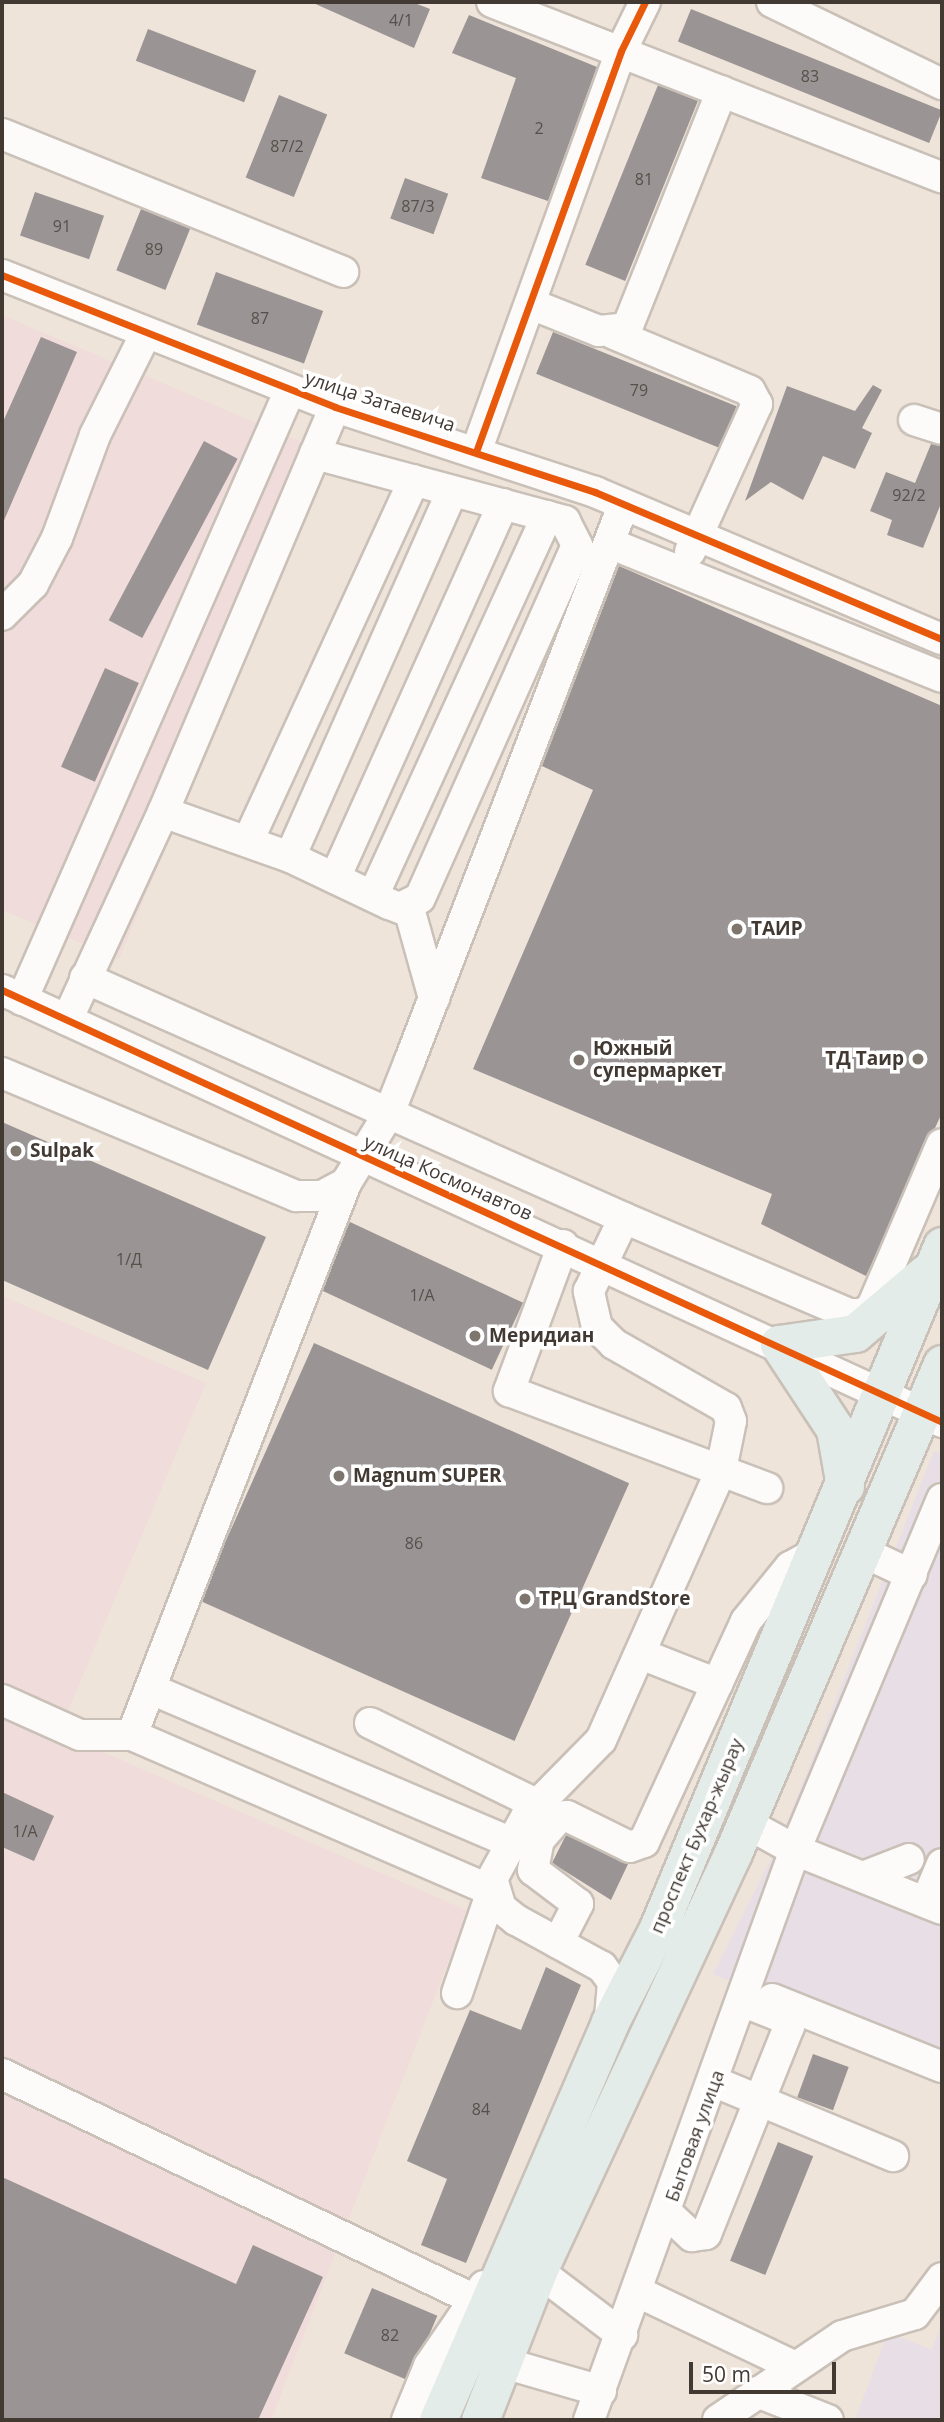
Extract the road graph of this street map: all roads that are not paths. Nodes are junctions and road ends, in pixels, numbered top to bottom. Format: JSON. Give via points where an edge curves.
{"nodes":[{"id":1,"x":492,"y":2,"type":"edge"},
{"id":2,"x":645,"y":2,"type":"edge"},
{"id":3,"x":772,"y":2,"type":"edge"},
{"id":4,"x":621,"y":51,"type":"junction"},
{"id":5,"x":942,"y":84,"type":"edge"},
{"id":6,"x":722,"y":91,"type":"junction"},
{"id":7,"x":2,"y":134,"type":"edge"},
{"id":8,"x":942,"y":177,"type":"edge"},
{"id":9,"x":343,"y":272,"type":"dead end"},
{"id":10,"x":2,"y":275,"type":"edge"},
{"id":11,"x":531,"y":304,"type":"junction"},
{"id":12,"x":146,"y":333,"type":"junction"},
{"id":13,"x":614,"y":334,"type":"junction"},
{"id":14,"x":290,"y":390,"type":"junction"},
{"id":15,"x":335,"y":407,"type":"junction"},
{"id":16,"x":914,"y":419,"type":"dead end"},
{"id":17,"x":942,"y":429,"type":"edge"},
{"id":18,"x":477,"y":449,"type":"junction"},
{"id":19,"x":315,"y":454,"type":"junction"},
{"id":20,"x":414,"y":480,"type":"junction"},
{"id":21,"x":452,"y":491,"type":"junction"},
{"id":22,"x":503,"y":504,"type":"junction"},
{"id":23,"x":623,"y":506,"type":"junction"},
{"id":24,"x":547,"y":516,"type":"junction"},
{"id":25,"x":695,"y":532,"type":"junction"},
{"id":26,"x":609,"y":543,"type":"junction"},
{"id":27,"x":684,"y":573,"type":"junction"},
{"id":28,"x":2,"y":615,"type":"edge"},
{"id":29,"x":942,"y":639,"type":"edge"},
{"id":30,"x":939,"y":667,"type":"edge"},
{"id":31,"x":163,"y":812,"type":"junction"},
{"id":32,"x":248,"y":841,"type":"junction"},
{"id":33,"x":290,"y":857,"type":"junction"},
{"id":34,"x":335,"y":878,"type":"junction"},
{"id":35,"x":373,"y":896,"type":"junction"},
{"id":36,"x":408,"y":905,"type":"junction"},
{"id":37,"x":85,"y":978,"type":"junction"},
{"id":38,"x":12,"y":995,"type":"edge"},
{"id":39,"x":435,"y":998,"type":"junction"},
{"id":40,"x":67,"y":1020,"type":"junction"},
{"id":41,"x":2,"y":1073,"type":"edge"},
{"id":42,"x":389,"y":1113,"type":"junction"},
{"id":43,"x":942,"y":1143,"type":"edge"},
{"id":44,"x":363,"y":1158,"type":"junction"},
{"id":45,"x":346,"y":1183,"type":"junction"},
{"id":46,"x":624,"y":1218,"type":"junction"},
{"id":47,"x":563,"y":1245,"type":"junction"},
{"id":48,"x":938,"y":1255,"type":"edge"},
{"id":49,"x":600,"y":1261,"type":"junction"},
{"id":50,"x":779,"y":1343,"type":"junction"},
{"id":51,"x":942,"y":1364,"type":"edge"},
{"id":52,"x":882,"y":1394,"type":"junction"},
{"id":53,"x":932,"y":1417,"type":"edge"},
{"id":54,"x":720,"y":1470,"type":"junction"},
{"id":55,"x":845,"y":1486,"type":"junction"},
{"id":56,"x":767,"y":1488,"type":"dead end"},
{"id":57,"x":942,"y":1499,"type":"edge"},
{"id":58,"x":819,"y":1550,"type":"junction"},
{"id":59,"x":860,"y":1551,"type":"junction"},
{"id":60,"x":912,"y":1575,"type":"junction"},
{"id":61,"x":641,"y":1654,"type":"junction"},
{"id":62,"x":717,"y":1684,"type":"junction"},
{"id":63,"x":151,"y":1689,"type":"junction"},
{"id":64,"x":2,"y":1700,"type":"edge"},
{"id":65,"x":370,"y":1723,"type":"dead end"},
{"id":66,"x":132,"y":1735,"type":"junction"},
{"id":67,"x":536,"y":1804,"type":"junction"},
{"id":68,"x":744,"y":1822,"type":"junction"},
{"id":69,"x":510,"y":1842,"type":"junction"},
{"id":70,"x":795,"y":1850,"type":"junction"},
{"id":71,"x":909,"y":1859,"type":"dead end"},
{"id":72,"x":942,"y":1864,"type":"edge"},
{"id":73,"x":863,"y":1877,"type":"junction"},
{"id":74,"x":492,"y":1891,"type":"junction"},
{"id":75,"x":934,"y":1905,"type":"edge"},
{"id":76,"x":558,"y":1943,"type":"junction"},
{"id":77,"x":457,"y":1993,"type":"dead end"},
{"id":78,"x":746,"y":1996,"type":"junction"},
{"id":79,"x":610,"y":2022,"type":"junction"},
{"id":80,"x":644,"y":2040,"type":"junction"},
{"id":81,"x":942,"y":2067,"type":"edge"},
{"id":82,"x":2,"y":2074,"type":"edge"},
{"id":83,"x":715,"y":2082,"type":"junction"},
{"id":84,"x":760,"y":2101,"type":"junction"},
{"id":85,"x":893,"y":2156,"type":"dead end"},
{"id":86,"x":667,"y":2213,"type":"junction"},
{"id":87,"x":520,"y":2234,"type":"junction"},
{"id":88,"x":538,"y":2271,"type":"junction"},
{"id":89,"x":942,"y":2278,"type":"edge"},
{"id":90,"x":638,"y":2292,"type":"junction"},
{"id":91,"x":475,"y":2300,"type":"junction"},
{"id":92,"x":622,"y":2335,"type":"junction"},
{"id":93,"x":795,"y":2367,"type":"junction"},
{"id":94,"x":499,"y":2375,"type":"junction"},
{"id":95,"x":601,"y":2391,"type":"junction"},
{"id":96,"x":757,"y":2392,"type":"junction"},
{"id":97,"x":407,"y":2420,"type":"edge"},
{"id":98,"x":438,"y":2420,"type":"edge"},
{"id":99,"x":480,"y":2420,"type":"edge"},
{"id":100,"x":589,"y":2420,"type":"edge"},
{"id":101,"x":718,"y":2420,"type":"edge"},
{"id":102,"x":828,"y":2420,"type":"edge"}],
"edges":[{"from":1,"to":4,"type":"street"},
{"from":2,"to":4,"type":"street"},
{"from":3,"to":5,"type":"street"},
{"from":4,"to":6,"type":"street"},
{"from":4,"to":11,"type":"street"},
{"from":6,"to":8,"type":"street"},
{"from":6,"to":13,"type":"street","via":[[628,328]]},
{"from":7,"to":9,"type":"street"},
{"from":10,"to":12,"type":"street","name":"улица Затаевича"},
{"from":11,"to":13,"type":"street"},
{"from":11,"to":18,"type":"street"},
{"from":12,"to":14,"type":"street","name":"улица Затаевича"},
{"from":12,"to":28,"type":"street","via":[[95,435],[51,549],[33,584]]},
{"from":13,"to":25,"type":"street","via":[[750,391],[757,404]]},
{"from":14,"to":15,"type":"street","name":"улица Затаевича"},
{"from":14,"to":38,"type":"street"},
{"from":15,"to":18,"type":"street","name":"улица Затаевича"},
{"from":15,"to":19,"type":"street"},
{"from":16,"to":17,"type":"street"},
{"from":18,"to":23,"type":"street","name":"улица Затаевича"},
{"from":19,"to":20,"type":"street"},
{"from":19,"to":31,"type":"street"},
{"from":20,"to":21,"type":"street"},
{"from":20,"to":32,"type":"street"},
{"from":21,"to":22,"type":"street"},
{"from":21,"to":33,"type":"street"},
{"from":22,"to":24,"type":"street"},
{"from":22,"to":34,"type":"street"},
{"from":23,"to":25,"type":"street","name":"улица Затаевича"},
{"from":23,"to":26,"type":"street"},
{"from":24,"to":35,"type":"street"},
{"from":24,"to":36,"type":"street","via":[[565,521],[578,545],[443,851],[420,898]]},
{"from":25,"to":27,"type":"street"},
{"from":25,"to":29,"type":"street","name":"улица Затаевича"},
{"from":26,"to":27,"type":"street"},
{"from":26,"to":39,"type":"street"},
{"from":27,"to":30,"type":"street"},
{"from":31,"to":32,"type":"street"},
{"from":31,"to":37,"type":"street"},
{"from":32,"to":33,"type":"street"},
{"from":33,"to":34,"type":"street"},
{"from":34,"to":35,"type":"street"},
{"from":35,"to":36,"type":"street"},
{"from":36,"to":39,"type":"street"},
{"from":37,"to":40,"type":"street"},
{"from":37,"to":42,"type":"street"},
{"from":38,"to":40,"type":"street","name":"улица Космонавтов"},
{"from":39,"to":42,"type":"street"},
{"from":40,"to":44,"type":"street","name":"улица Космонавтов"},
{"from":41,"to":45,"type":"street","via":[[296,1196],[322,1196]]},
{"from":42,"to":44,"type":"street"},
{"from":42,"to":46,"type":"street"},
{"from":43,"to":46,"type":"street","via":[[872,1307],[863,1314],[849,1314]]},
{"from":44,"to":45,"type":"street"},
{"from":44,"to":47,"type":"street","name":"улица Космонавтов"},
{"from":45,"to":63,"type":"street"},
{"from":46,"to":49,"type":"street"},
{"from":47,"to":49,"type":"street","name":"улица Космонавтов"},
{"from":47,"to":54,"type":"street","via":[[509,1391]]},
{"from":48,"to":50,"type":"main road","via":[[855,1333]]},
{"from":48,"to":52,"type":"main road","name":"проспект Бухар-жырау"},
{"from":49,"to":50,"type":"street","name":"улица Космонавтов"},
{"from":49,"to":54,"type":"street","via":[[589,1291],[597,1327],[614,1344],[726,1408],[731,1421]]},
{"from":50,"to":52,"type":"street","name":"улица Космонавтов"},
{"from":50,"to":55,"type":"main road","via":[[835,1429]]},
{"from":51,"to":53,"type":"main road","name":"проспект Бухар-жырау"},
{"from":52,"to":53,"type":"street","name":"улица Космонавтов"},
{"from":52,"to":55,"type":"main road","name":"проспект Бухар-жырау"},
{"from":53,"to":59,"type":"main road","name":"проспект Бухар-жырау"},
{"from":54,"to":56,"type":"street"},
{"from":54,"to":61,"type":"street"},
{"from":55,"to":58,"type":"main road","name":"проспект Бухар-жырау"},
{"from":57,"to":60,"type":"street","name":"Бытовая улица"},
{"from":58,"to":62,"type":"street","via":[[790,1567],[746,1621]]},
{"from":58,"to":79,"type":"main road","name":"проспект Бухар-жырау","via":[[659,1928]]},
{"from":59,"to":60,"type":"street"},
{"from":59,"to":68,"type":"main road","name":"проспект Бухар-жырау"},
{"from":60,"to":70,"type":"street","name":"Бытовая улица"},
{"from":61,"to":62,"type":"street"},
{"from":61,"to":67,"type":"street","via":[[601,1740]]},
{"from":62,"to":76,"type":"street","via":[[644,1842],[630,1847],[567,1816],[539,1840],[533,1870],[578,1903]]},
{"from":63,"to":66,"type":"street"},
{"from":63,"to":69,"type":"street"},
{"from":64,"to":66,"type":"street","via":[[80,1735]]},
{"from":65,"to":67,"type":"street"},
{"from":66,"to":74,"type":"street"},
{"from":67,"to":69,"type":"street"},
{"from":68,"to":70,"type":"street"},
{"from":68,"to":80,"type":"main road","name":"проспект Бухар-жырау"},
{"from":69,"to":74,"type":"street"},
{"from":70,"to":73,"type":"street"},
{"from":70,"to":78,"type":"street","name":"Бытовая улица"},
{"from":71,"to":73,"type":"street"},
{"from":72,"to":75,"type":"street"},
{"from":73,"to":75,"type":"street"},
{"from":74,"to":76,"type":"street","via":[[516,1920]]},
{"from":74,"to":77,"type":"street"},
{"from":76,"to":79,"type":"street","via":[[602,1967],[613,1982]]},
{"from":78,"to":81,"type":"street"},
{"from":78,"to":83,"type":"street","name":"Бытовая улица"},
{"from":78,"to":84,"type":"street","via":[[789,2023]]},
{"from":79,"to":80,"type":"main road"},
{"from":79,"to":87,"type":"main road","name":"проспект Бухар-жырау"},
{"from":80,"to":88,"type":"main road","name":"проспект Бухар-жырау"},
{"from":82,"to":91,"type":"street"},
{"from":83,"to":84,"type":"street"},
{"from":83,"to":86,"type":"street","name":"Бытовая улица"},
{"from":84,"to":85,"type":"street"},
{"from":84,"to":86,"type":"street","via":[[706,2234],[692,2236]]},
{"from":86,"to":90,"type":"street","name":"Бытовая улица"},
{"from":87,"to":91,"type":"street"},
{"from":87,"to":98,"type":"main road","name":"проспект Бухар-жырау"},
{"from":88,"to":92,"type":"street"},
{"from":88,"to":94,"type":"main road","name":"проспект Бухар-жырау"},
{"from":89,"to":93,"type":"street","via":[[915,2314],[842,2336]]},
{"from":90,"to":92,"type":"street","name":"Бытовая улица"},
{"from":90,"to":93,"type":"street"},
{"from":91,"to":97,"type":"street","via":[[429,2366]]},
{"from":92,"to":95,"type":"street","name":"Бытовая улица"},
{"from":93,"to":96,"type":"street"},
{"from":94,"to":95,"type":"street"},
{"from":94,"to":99,"type":"main road","name":"проспект Бухар-жырау"},
{"from":95,"to":100,"type":"street","name":"Бытовая улица"},
{"from":96,"to":101,"type":"street"},
{"from":96,"to":102,"type":"street"}]}
